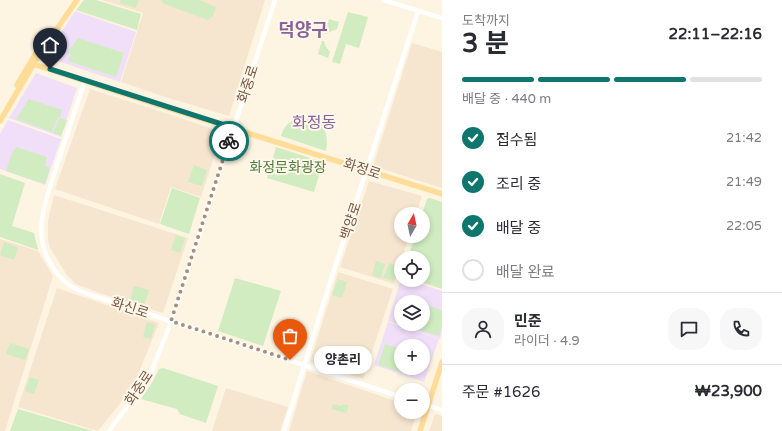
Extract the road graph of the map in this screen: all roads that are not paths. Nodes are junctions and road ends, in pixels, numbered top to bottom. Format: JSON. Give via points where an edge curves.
{"nodes":[{"id":1,"x":72,"y":0,"type":"edge"},
{"id":2,"x":77,"y":0,"type":"edge"},
{"id":3,"x":276,"y":0,"type":"edge"},
{"id":4,"x":384,"y":0,"type":"edge"},
{"id":5,"x":418,"y":11,"type":"junction"},
{"id":6,"x":442,"y":18,"type":"edge"},
{"id":7,"x":32,"y":63,"type":"junction"},
{"id":8,"x":86,"y":80,"type":"junction"},
{"id":9,"x":0,"y":115,"type":"edge"},
{"id":10,"x":0,"y":121,"type":"edge"},
{"id":11,"x":234,"y":128,"type":"junction"},
{"id":12,"x":367,"y":170,"type":"junction"},
{"id":13,"x":442,"y":194,"type":"edge"},
{"id":14,"x":171,"y":321,"type":"junction"},
{"id":15,"x":442,"y":362,"type":"edge"},
{"id":16,"x":305,"y":365,"type":"junction"},
{"id":17,"x":430,"y":394,"type":"edge"},
{"id":18,"x":394,"y":395,"type":"edge"},
{"id":19,"x":430,"y":406,"type":"edge"},
{"id":20,"x":442,"y":410,"type":"edge"},
{"id":21,"x":423,"y":419,"type":"edge"},
{"id":22,"x":109,"y":431,"type":"edge"},
{"id":23,"x":284,"y":431,"type":"edge"},
{"id":24,"x":420,"y":431,"type":"edge"}],
"edges":[{"from":1,"to":7,"type":"main road"},
{"from":2,"to":7,"type":"main road"},
{"from":3,"to":11,"type":"main road","name":"화중로"},
{"from":4,"to":5,"type":"main road"},
{"from":5,"to":6,"type":"main road"},
{"from":5,"to":12,"type":"main road","name":"백양로"},
{"from":7,"to":8,"type":"main road","name":"화정로"},
{"from":7,"to":9,"type":"main road"},
{"from":7,"to":10,"type":"main road"},
{"from":8,"to":11,"type":"main road","name":"화정로"},
{"from":8,"to":14,"type":"main road","name":"화신로","via":[[43,208],[40,226],[45,253],[50,264],[70,286]]},
{"from":11,"to":12,"type":"main road","name":"화정로"},
{"from":11,"to":14,"type":"main road","name":"화중로"},
{"from":12,"to":13,"type":"main road","name":"화정로"},
{"from":12,"to":16,"type":"main road","name":"백양로"},
{"from":14,"to":16,"type":"main road","name":"화신로"},
{"from":14,"to":22,"type":"main road","name":"화중로","via":[[150,374]]},
{"from":15,"to":17,"type":"main road"},
{"from":16,"to":18,"type":"main road","name":"화신로"},
{"from":16,"to":23,"type":"main road","name":"백양로"},
{"from":19,"to":20,"type":"main road"},
{"from":21,"to":24,"type":"main road"}]}
